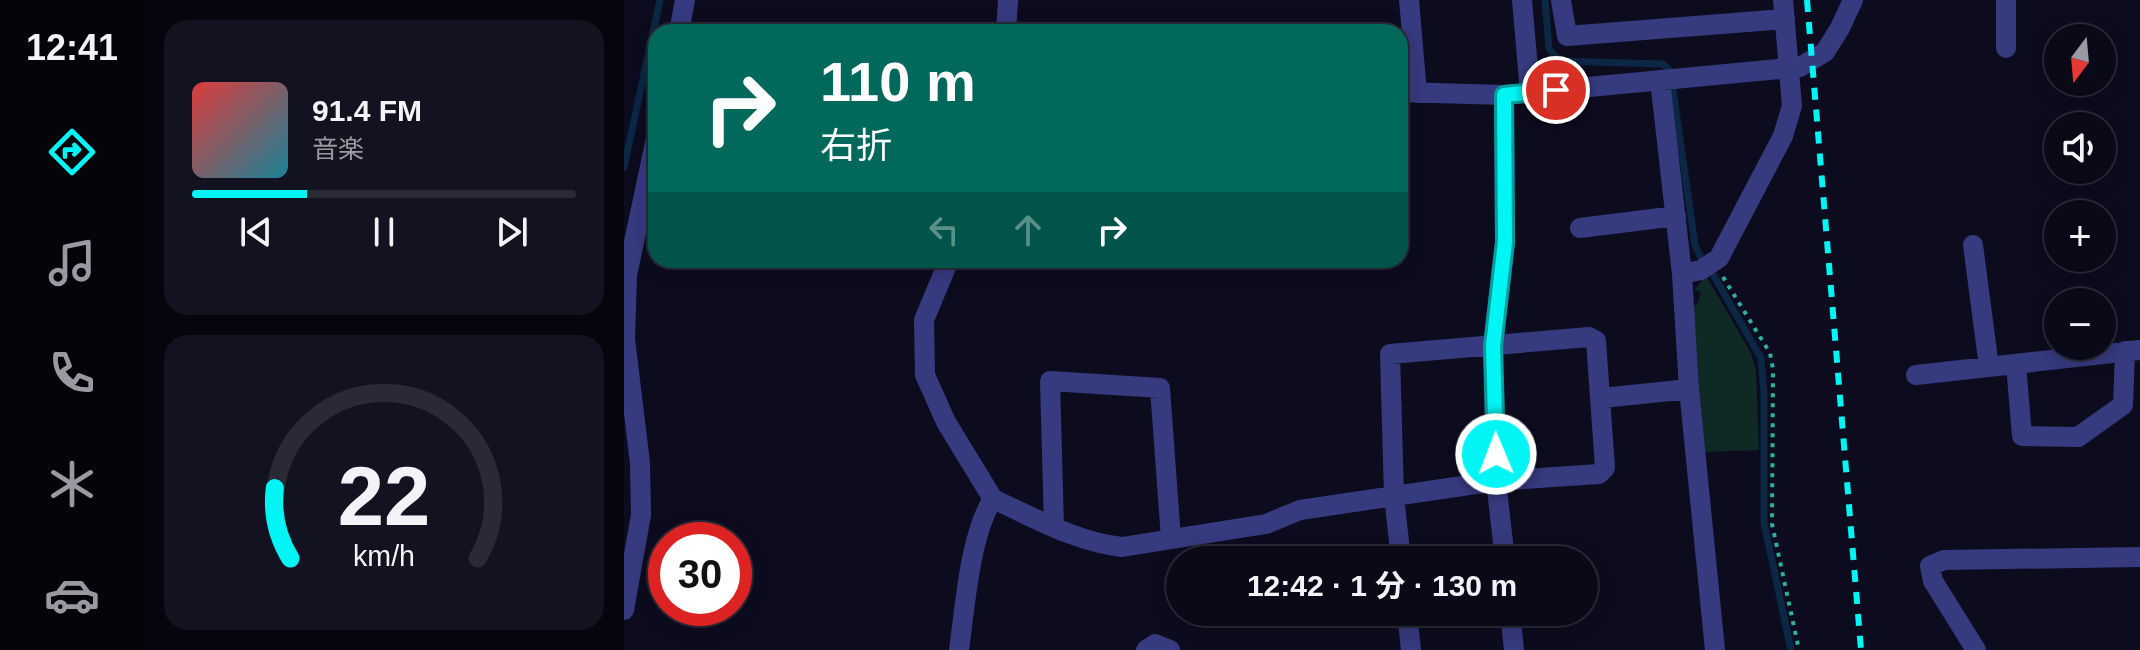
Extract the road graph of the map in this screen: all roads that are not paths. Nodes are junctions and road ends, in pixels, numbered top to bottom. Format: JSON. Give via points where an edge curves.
{"nodes":[{"id":1,"x":685,"y":0,"type":"edge"},
{"id":2,"x":1008,"y":0,"type":"edge"},
{"id":3,"x":1409,"y":0,"type":"edge"},
{"id":4,"x":1522,"y":0,"type":"edge"},
{"id":5,"x":1561,"y":0,"type":"edge"},
{"id":6,"x":1853,"y":0,"type":"edge"},
{"id":7,"x":2006,"y":0,"type":"edge"},
{"id":8,"x":1784,"y":10,"type":"edge"},
{"id":9,"x":680,"y":24,"type":"edge"},
{"id":10,"x":1006,"y":24,"type":"edge"},
{"id":11,"x":2006,"y":48,"type":"dead end"},
{"id":12,"x":1790,"y":67,"type":"junction"},
{"id":13,"x":1660,"y":80,"type":"junction"},
{"id":14,"x":1408,"y":92,"type":"edge"},
{"id":15,"x":1530,"y":92,"type":"junction"},
{"id":16,"x":1504,"y":95,"type":"junction"},
{"id":17,"x":648,"y":175,"type":"edge"},
{"id":18,"x":1676,"y":216,"type":"junction"},
{"id":19,"x":1580,"y":228,"type":"dead end"},
{"id":20,"x":1973,"y":245,"type":"dead end"},
{"id":21,"x":946,"y":268,"type":"edge"},
{"id":22,"x":1682,"y":274,"type":"junction"},
{"id":23,"x":626,"y":278,"type":"edge"},
{"id":24,"x":1493,"y":346,"type":"junction"},
{"id":25,"x":2132,"y":350,"type":"edge"},
{"id":26,"x":2016,"y":364,"type":"junction"},
{"id":27,"x":1989,"y":367,"type":"junction"},
{"id":28,"x":1916,"y":375,"type":"dead end"},
{"id":29,"x":1689,"y":389,"type":"junction"},
{"id":30,"x":1602,"y":398,"type":"junction"},
{"id":31,"x":1496,"y":481,"type":"junction"},
{"id":32,"x":1394,"y":496,"type":"junction"},
{"id":33,"x":993,"y":499,"type":"junction"},
{"id":34,"x":1054,"y":527,"type":"junction"},
{"id":35,"x":1171,"y":539,"type":"junction"},
{"id":36,"x":1399,"y":546,"type":"edge"},
{"id":37,"x":1503,"y":546,"type":"edge"},
{"id":38,"x":2140,"y":557,"type":"edge"},
{"id":39,"x":624,"y":610,"type":"edge"},
{"id":40,"x":1408,"y":626,"type":"edge"},
{"id":41,"x":1511,"y":626,"type":"edge"},
{"id":42,"x":959,"y":650,"type":"edge"},
{"id":43,"x":1146,"y":650,"type":"edge"},
{"id":44,"x":1170,"y":650,"type":"edge"},
{"id":45,"x":1411,"y":650,"type":"edge"},
{"id":46,"x":1514,"y":650,"type":"edge"},
{"id":47,"x":1715,"y":650,"type":"edge"},
{"id":48,"x":1976,"y":650,"type":"edge"}],
"edges":[{"from":1,"to":9,"type":"street"},
{"from":2,"to":10,"type":"street"},
{"from":3,"to":14,"type":"street"},
{"from":4,"to":15,"type":"street"},
{"from":5,"to":8,"type":"street","via":[[1567,36]]},
{"from":6,"to":12,"type":"street","via":[[1825,52]]},
{"from":7,"to":11,"type":"street"},
{"from":8,"to":12,"type":"street"},
{"from":12,"to":13,"type":"street"},
{"from":12,"to":22,"type":"street","via":[[1792,106],[1783,136],[1723,253],[1701,270]]},
{"from":13,"to":15,"type":"street"},
{"from":13,"to":18,"type":"street"},
{"from":14,"to":16,"type":"street"},
{"from":15,"to":16,"type":"street"},
{"from":16,"to":24,"type":"street","via":[[1505,242]]},
{"from":17,"to":23,"type":"street"},
{"from":18,"to":19,"type":"street"},
{"from":18,"to":22,"type":"street"},
{"from":20,"to":27,"type":"street"},
{"from":21,"to":33,"type":"street","via":[[924,320],[925,375],[946,422]]},
{"from":22,"to":29,"type":"street"},
{"from":23,"to":39,"type":"street","via":[[625,339],[641,515]]},
{"from":24,"to":30,"type":"street","via":[[1589,337],[1596,341]]},
{"from":24,"to":31,"type":"street"},
{"from":24,"to":32,"type":"street","via":[[1390,354]]},
{"from":25,"to":26,"type":"street"},
{"from":25,"to":26,"type":"street","via":[[2123,405],[2078,437],[2022,436]]},
{"from":26,"to":27,"type":"street"},
{"from":27,"to":28,"type":"street"},
{"from":29,"to":30,"type":"street"},
{"from":29,"to":47,"type":"street"},
{"from":30,"to":31,"type":"street","via":[[1605,468],[1599,474]]},
{"from":31,"to":32,"type":"street"},
{"from":31,"to":37,"type":"street"},
{"from":32,"to":35,"type":"street","via":[[1300,510],[1266,524]]},
{"from":32,"to":36,"type":"street"},
{"from":33,"to":34,"type":"street"},
{"from":33,"to":42,"type":"street","via":[[984,512]]},
{"from":34,"to":35,"type":"street","via":[[1098,545]]},
{"from":34,"to":35,"type":"street","via":[[1050,381],[1160,388]]},
{"from":38,"to":48,"type":"street","via":[[1944,560],[1930,566],[1933,581]]},
{"from":40,"to":45,"type":"street"},
{"from":41,"to":46,"type":"street"},
{"from":43,"to":44,"type":"street","via":[[1155,644]]}]}
